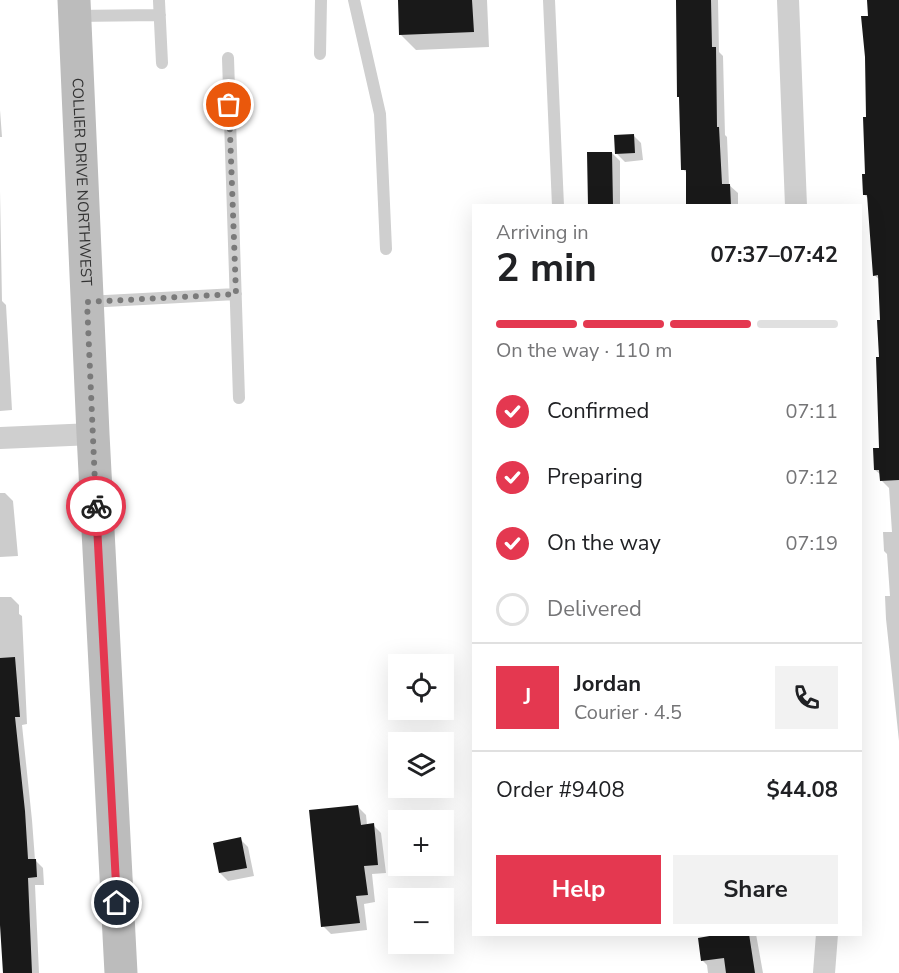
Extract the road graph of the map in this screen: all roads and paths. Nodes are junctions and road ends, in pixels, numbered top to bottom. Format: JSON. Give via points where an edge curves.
{"nodes":[{"id":1,"x":321,"y":0,"type":"edge"},
{"id":2,"x":354,"y":0,"type":"edge"},
{"id":3,"x":549,"y":0,"type":"edge"},
{"id":4,"x":788,"y":0,"type":"edge"},
{"id":5,"x":159,"y":1,"type":"edge"},
{"id":6,"x":74,"y":8,"type":"edge"},
{"id":7,"x":160,"y":15,"type":"junction"},
{"id":8,"x":320,"y":54,"type":"dead end"},
{"id":9,"x":228,"y":58,"type":"dead end"},
{"id":10,"x":162,"y":63,"type":"dead end"},
{"id":11,"x":558,"y":204,"type":"edge"},
{"id":12,"x":796,"y":204,"type":"edge"},
{"id":13,"x":386,"y":249,"type":"dead end"},
{"id":14,"x":236,"y":294,"type":"junction"},
{"id":15,"x":87,"y":302,"type":"junction"},
{"id":16,"x":239,"y":398,"type":"dead end"},
{"id":17,"x":93,"y":434,"type":"junction"},
{"id":18,"x":0,"y":438,"type":"edge"},
{"id":19,"x":827,"y":936,"type":"edge"},
{"id":20,"x":121,"y":973,"type":"edge"},
{"id":21,"x":824,"y":973,"type":"edge"}],
"edges":[{"from":1,"to":8,"type":"lane"},
{"from":2,"to":13,"type":"lane","via":[[380,114]]},
{"from":3,"to":11,"type":"lane"},
{"from":4,"to":12,"type":"street"},
{"from":5,"to":7,"type":"lane"},
{"from":6,"to":7,"type":"lane"},
{"from":6,"to":15,"type":"main road","name":"COLLIER DRIVE NORTHWEST"},
{"from":7,"to":10,"type":"lane"},
{"from":9,"to":14,"type":"lane"},
{"from":14,"to":15,"type":"lane"},
{"from":14,"to":16,"type":"lane"},
{"from":15,"to":17,"type":"main road","name":"COLLIER DRIVE NORTHWEST"},
{"from":17,"to":18,"type":"street"},
{"from":17,"to":20,"type":"main road","name":"COLLIER DRIVE NORTHWEST"},
{"from":19,"to":21,"type":"street"}]}
